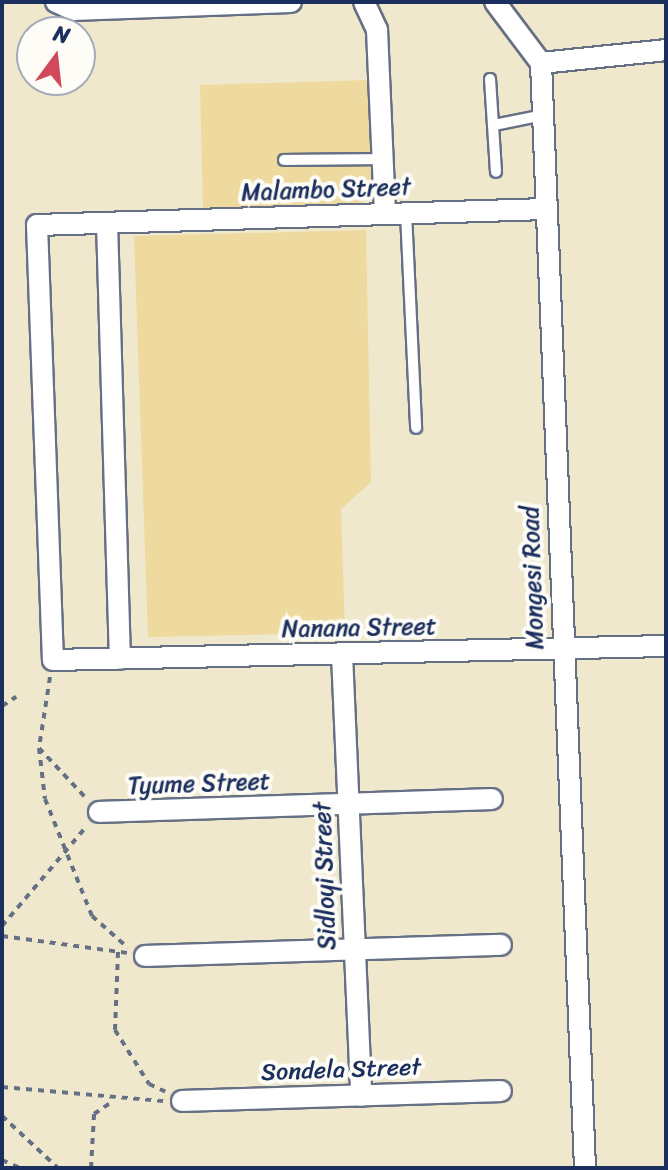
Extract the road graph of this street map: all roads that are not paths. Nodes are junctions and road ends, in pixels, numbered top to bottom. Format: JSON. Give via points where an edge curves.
{"nodes":[{"id":1,"x":56,"y":2,"type":"edge"},
{"id":2,"x":291,"y":2,"type":"edge"},
{"id":3,"x":364,"y":2,"type":"edge"},
{"id":4,"x":495,"y":2,"type":"edge"},
{"id":5,"x":666,"y":50,"type":"edge"},
{"id":6,"x":541,"y":63,"type":"junction"},
{"id":7,"x":490,"y":79,"type":"dead end"},
{"id":8,"x":543,"y":115,"type":"junction"},
{"id":9,"x":494,"y":125,"type":"junction"},
{"id":10,"x":383,"y":159,"type":"junction"},
{"id":11,"x":284,"y":160,"type":"dead end"},
{"id":12,"x":496,"y":172,"type":"dead end"},
{"id":13,"x":546,"y":209,"type":"junction"},
{"id":14,"x":406,"y":213,"type":"junction"},
{"id":15,"x":385,"y":214,"type":"junction"},
{"id":16,"x":107,"y":223,"type":"junction"},
{"id":17,"x":416,"y":428,"type":"dead end"},
{"id":18,"x":666,"y":646,"type":"edge"},
{"id":19,"x":562,"y":650,"type":"junction"},
{"id":20,"x":342,"y":654,"type":"junction"},
{"id":21,"x":120,"y":659,"type":"junction"},
{"id":22,"x":53,"y":660,"type":"joint"},
{"id":23,"x":492,"y":799,"type":"dead end"},
{"id":24,"x":348,"y":805,"type":"junction"},
{"id":25,"x":99,"y":812,"type":"road end"},
{"id":26,"x":501,"y":945,"type":"dead end"},
{"id":27,"x":354,"y":949,"type":"junction"},
{"id":28,"x":145,"y":956,"type":"road end"},
{"id":29,"x":501,"y":1091,"type":"dead end"},
{"id":30,"x":361,"y":1096,"type":"junction"},
{"id":31,"x":182,"y":1101,"type":"road end"},
{"id":32,"x":585,"y":1168,"type":"edge"}],
"edges":[{"from":1,"to":2,"type":"street","via":[[73,10]]},
{"from":3,"to":10,"type":"street","via":[[377,30]]},
{"from":4,"to":6,"type":"street"},
{"from":5,"to":6,"type":"street"},
{"from":6,"to":8,"type":"street","name":"Mongesi Road"},
{"from":7,"to":9,"type":"lane"},
{"from":8,"to":9,"type":"lane"},
{"from":8,"to":13,"type":"street","name":"Mongesi Road"},
{"from":9,"to":12,"type":"lane"},
{"from":10,"to":11,"type":"lane"},
{"from":10,"to":15,"type":"street"},
{"from":13,"to":14,"type":"street","name":"Malambo Street"},
{"from":13,"to":19,"type":"street","name":"Mongesi Road"},
{"from":14,"to":15,"type":"street","name":"Malambo Street"},
{"from":14,"to":17,"type":"lane"},
{"from":15,"to":16,"type":"street","name":"Malambo Street"},
{"from":16,"to":21,"type":"street"},
{"from":16,"to":22,"type":"street","name":"Malambo Street","via":[[37,225]]},
{"from":18,"to":19,"type":"street","name":"Nanana Street"},
{"from":19,"to":20,"type":"street","name":"Nanana Street"},
{"from":19,"to":32,"type":"street","name":"Mongesi Road"},
{"from":20,"to":21,"type":"street","name":"Nanana Street"},
{"from":20,"to":24,"type":"street","name":"Sidloyi Street"},
{"from":21,"to":22,"type":"street","name":"Nanana Street"},
{"from":23,"to":24,"type":"street","name":"Tyume Street"},
{"from":24,"to":25,"type":"street","name":"Tyume Street"},
{"from":24,"to":27,"type":"street","name":"Sidloyi Street"},
{"from":26,"to":27,"type":"street"},
{"from":27,"to":28,"type":"street"},
{"from":27,"to":30,"type":"street","name":"Sidloyi Street"},
{"from":29,"to":30,"type":"street","name":"Sondela Street"},
{"from":30,"to":31,"type":"street","name":"Sondela Street"}]}
